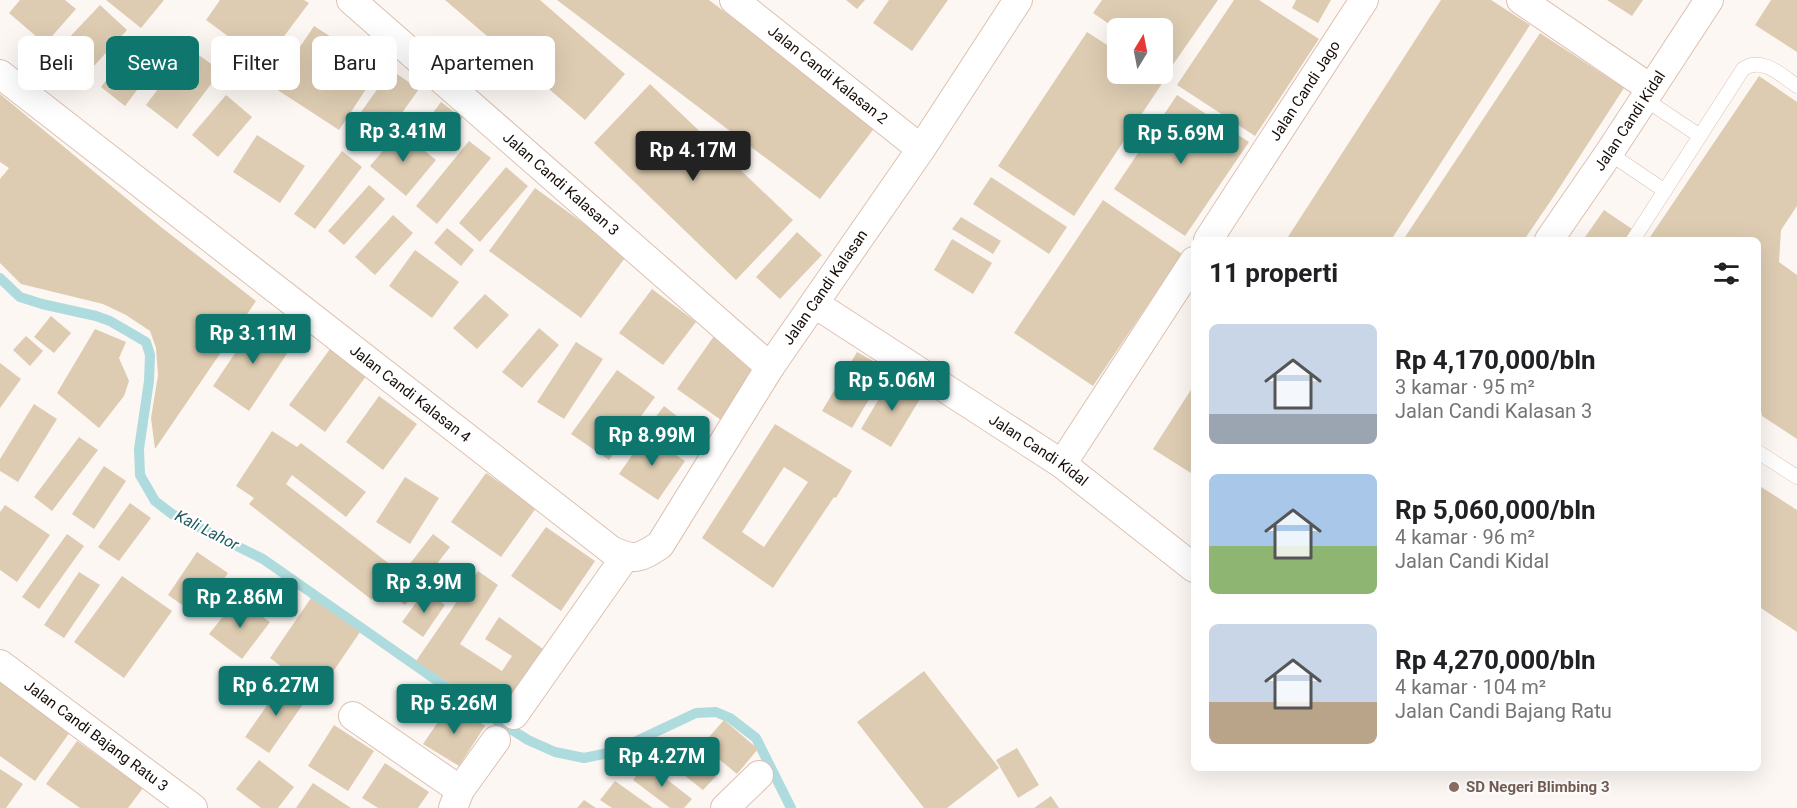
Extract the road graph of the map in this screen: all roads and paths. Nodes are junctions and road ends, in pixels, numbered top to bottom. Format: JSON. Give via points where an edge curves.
{"nodes":[{"id":1,"x":351,"y":0,"type":"edge"},
{"id":2,"x":734,"y":0,"type":"edge"},
{"id":3,"x":1018,"y":0,"type":"edge"},
{"id":4,"x":1364,"y":0,"type":"edge"},
{"id":5,"x":1521,"y":0,"type":"edge"},
{"id":6,"x":1709,"y":0,"type":"edge"},
{"id":7,"x":0,"y":74,"type":"edge"},
{"id":8,"x":1797,"y":86,"type":"edge"},
{"id":9,"x":1646,"y":93,"type":"junction"},
{"id":10,"x":1700,"y":136,"type":"junction"},
{"id":11,"x":921,"y":148,"type":"junction"},
{"id":12,"x":1609,"y":153,"type":"junction"},
{"id":13,"x":1665,"y":190,"type":"junction"},
{"id":14,"x":1210,"y":237,"type":"edge"},
{"id":15,"x":1551,"y":237,"type":"edge"},
{"id":16,"x":1635,"y":237,"type":"edge"},
{"id":17,"x":1191,"y":266,"type":"edge"},
{"id":18,"x":815,"y":304,"type":"junction"},
{"id":19,"x":770,"y":367,"type":"junction"},
{"id":20,"x":1761,"y":454,"type":"edge"},
{"id":21,"x":1062,"y":464,"type":"junction"},
{"id":22,"x":1797,"y":477,"type":"edge"},
{"id":23,"x":625,"y":557,"type":"junction"},
{"id":24,"x":1191,"y":566,"type":"edge"},
{"id":25,"x":0,"y":664,"type":"edge"},
{"id":26,"x":514,"y":715,"type":"dead end"},
{"id":27,"x":352,"y":716,"type":"dead end"},
{"id":28,"x":496,"y":740,"type":"dead end"},
{"id":29,"x":759,"y":775,"type":"dead end"},
{"id":30,"x":456,"y":799,"type":"edge"},
{"id":31,"x":193,"y":808,"type":"edge"},
{"id":32,"x":725,"y":808,"type":"edge"}],
"edges":[{"from":1,"to":19,"type":"street","name":"Jalan Candi Kalasan 3"},
{"from":2,"to":11,"type":"street","name":"Jalan Candi Kalasan 2"},
{"from":3,"to":11,"type":"street","name":"Jalan Candi Kalasan"},
{"from":4,"to":14,"type":"street","name":"Jalan Candi Jago"},
{"from":5,"to":9,"type":"street"},
{"from":6,"to":9,"type":"street","name":"Jalan Candi Kidal"},
{"from":7,"to":23,"type":"street","name":"Jalan Candi Kalasan 4","via":[[611,550]]},
{"from":8,"to":10,"type":"lane","via":[[1761,64],[1748,66]]},
{"from":9,"to":10,"type":"lane"},
{"from":9,"to":12,"type":"street","name":"Jalan Candi Kidal"},
{"from":10,"to":13,"type":"lane"},
{"from":11,"to":18,"type":"street","name":"Jalan Candi Kalasan"},
{"from":12,"to":13,"type":"lane"},
{"from":12,"to":15,"type":"street","name":"Jalan Candi Kidal"},
{"from":13,"to":16,"type":"lane"},
{"from":17,"to":21,"type":"street"},
{"from":18,"to":19,"type":"street","name":"Jalan Candi Kalasan"},
{"from":18,"to":21,"type":"street","name":"Jalan Candi Kidal"},
{"from":19,"to":23,"type":"street","name":"Jalan Candi Kalasan","via":[[660,545],[642,557]]},
{"from":20,"to":22,"type":"lane"},
{"from":21,"to":24,"type":"street","name":"Jalan Candi Kidal"},
{"from":23,"to":26,"type":"street"},
{"from":25,"to":31,"type":"street","name":"Jalan Candi Bajang Ratu 3"},
{"from":27,"to":30,"type":"street"},
{"from":28,"to":30,"type":"street"},
{"from":29,"to":32,"type":"street"}]}
